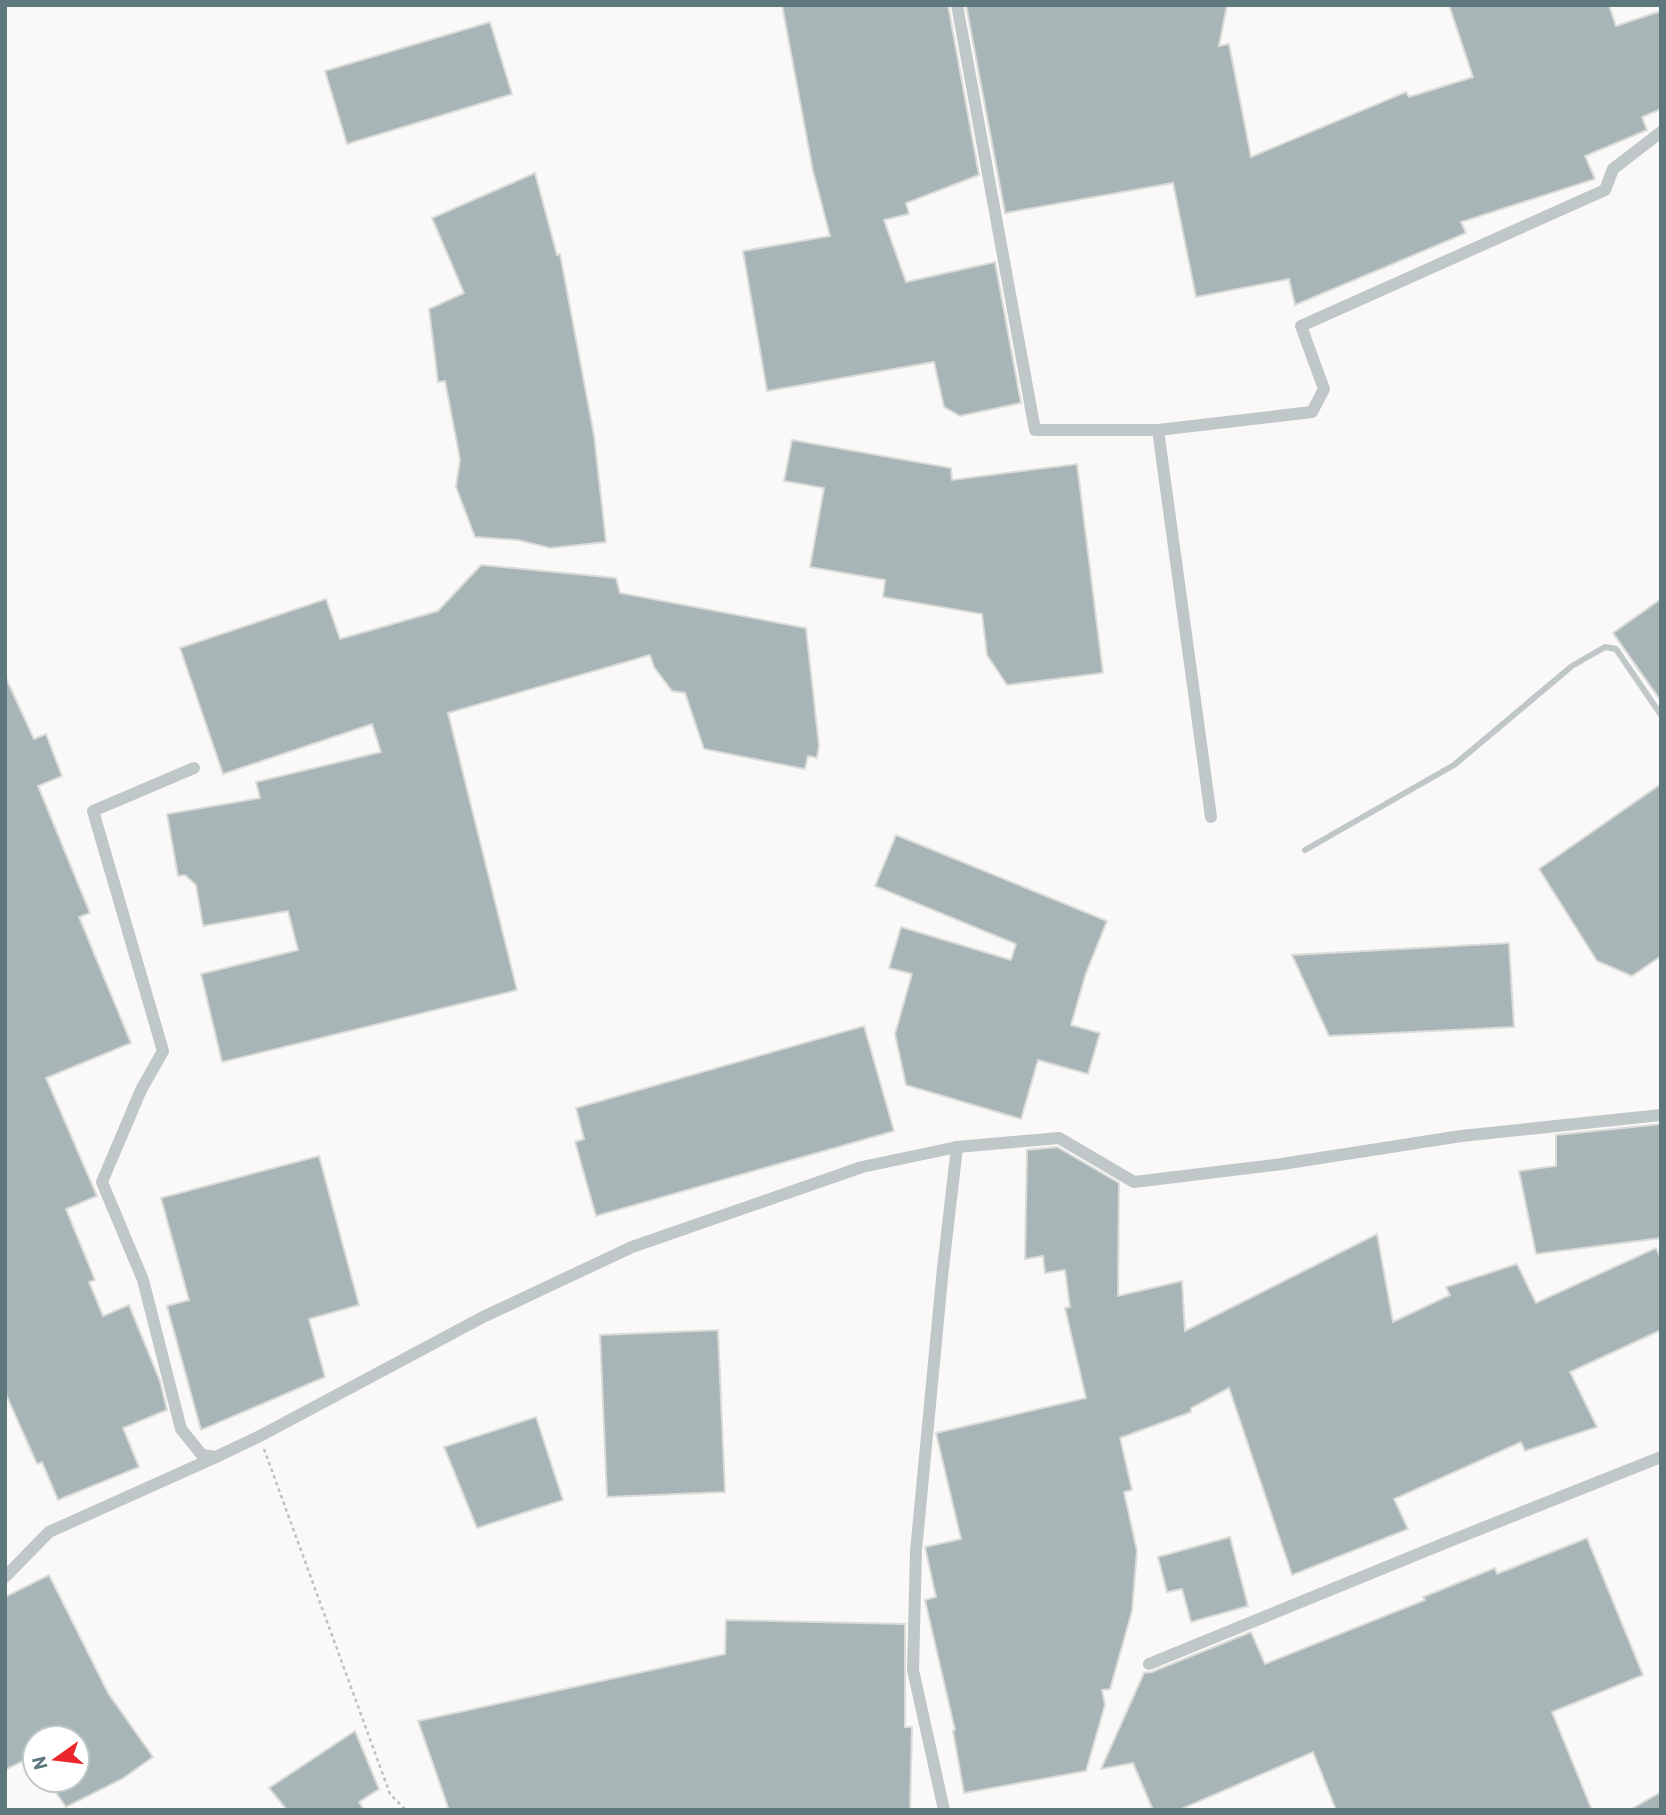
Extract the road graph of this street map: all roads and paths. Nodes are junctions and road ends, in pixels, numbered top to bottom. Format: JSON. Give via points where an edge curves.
{"nodes":[{"id":1,"x":957,"y":5,"type":"edge"},
{"id":2,"x":1661,"y":132,"type":"edge"},
{"id":3,"x":1158,"y":430,"type":"junction"},
{"id":4,"x":1661,"y":715,"type":"edge"},
{"id":5,"x":194,"y":768,"type":"dead end"},
{"id":6,"x":1211,"y":817,"type":"dead end"},
{"id":7,"x":1304,"y":850,"type":"dead end"},
{"id":8,"x":1661,"y":1115,"type":"edge"},
{"id":9,"x":957,"y":1147,"type":"junction"},
{"id":10,"x":260,"y":1436,"type":"junction"},
{"id":11,"x":216,"y":1457,"type":"junction"},
{"id":12,"x":1661,"y":1457,"type":"edge"},
{"id":13,"x":5,"y":1577,"type":"edge"},
{"id":14,"x":1149,"y":1664,"type":"dead end"},
{"id":15,"x":405,"y":1810,"type":"edge"},
{"id":16,"x":944,"y":1810,"type":"edge"}],
"edges":[{"from":1,"to":3,"type":"street","via":[[1035,430]]},
{"from":2,"to":3,"type":"street","via":[[1613,169],[1605,190],[1301,326],[1324,388],[1312,412]]},
{"from":3,"to":6,"type":"street"},
{"from":4,"to":7,"type":"lane","via":[[1616,649],[1605,647],[1572,666],[1454,765]]},
{"from":5,"to":11,"type":"street","via":[[93,811],[163,1051],[102,1182],[143,1280],[181,1429],[202,1455]]},
{"from":8,"to":9,"type":"street","via":[[1461,1136],[1134,1182],[1059,1138]]},
{"from":9,"to":10,"type":"street","via":[[862,1167],[632,1247],[483,1317]]},
{"from":9,"to":16,"type":"street","via":[[916,1551],[913,1670]]},
{"from":10,"to":11,"type":"street"},
{"from":10,"to":15,"type":"path","via":[[390,1794]]},
{"from":11,"to":13,"type":"street","via":[[49,1532]]},
{"from":12,"to":14,"type":"street"}]}
